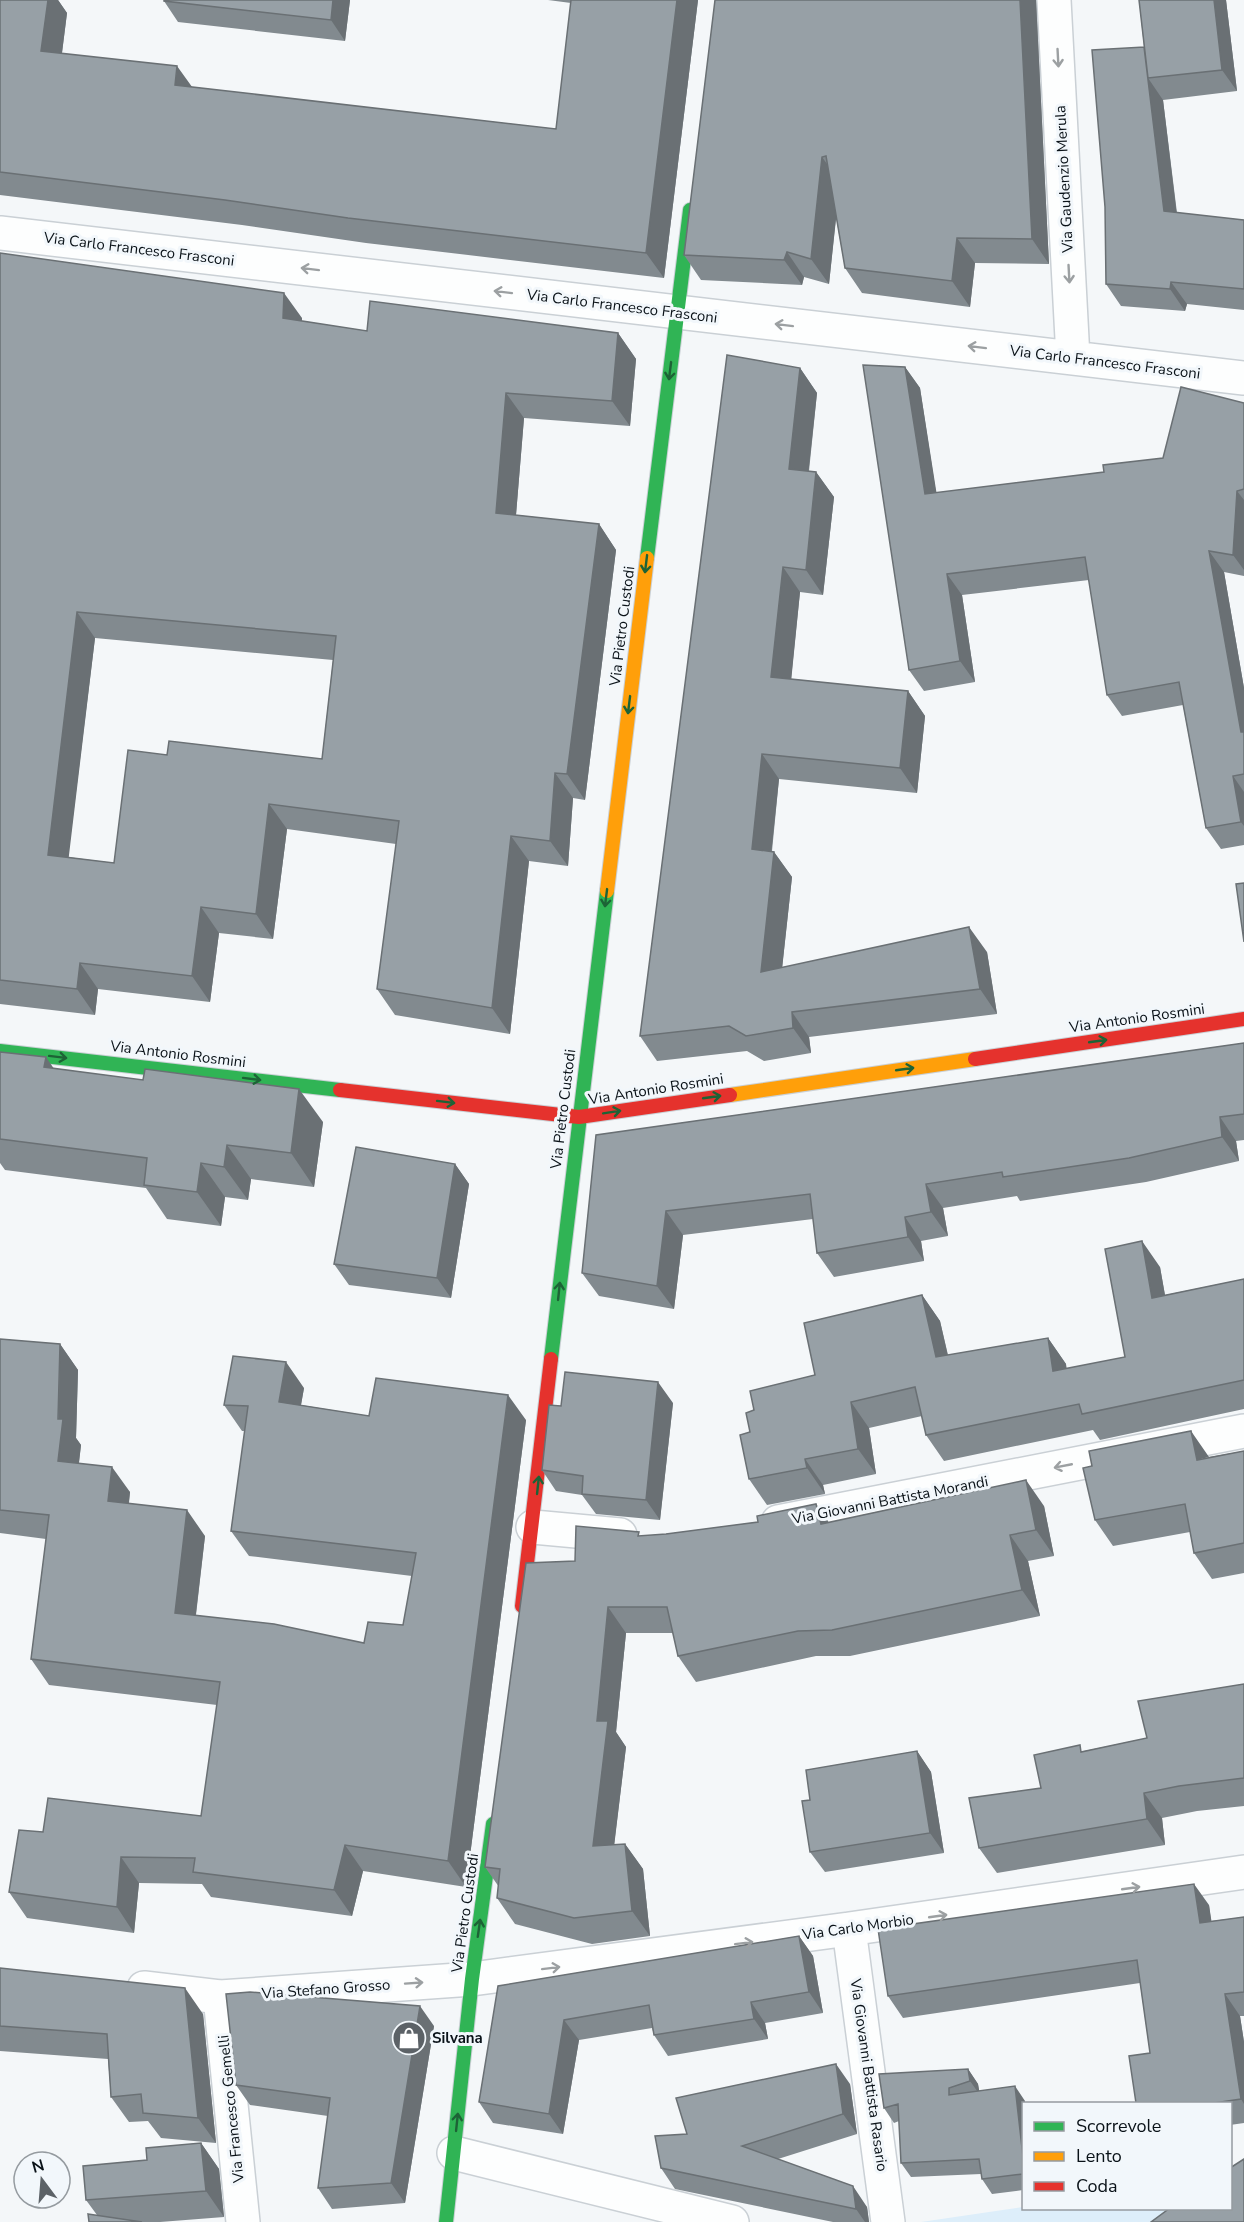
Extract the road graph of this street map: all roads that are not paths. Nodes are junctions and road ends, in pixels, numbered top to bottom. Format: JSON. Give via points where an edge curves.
{"nodes":[{"id":1,"x":1054,"y":0,"type":"edge"},
{"id":2,"x":692,"y":194,"type":"edge"},
{"id":3,"x":0,"y":233,"type":"edge"},
{"id":4,"x":677,"y":313,"type":"junction"},
{"id":5,"x":1073,"y":358,"type":"junction"},
{"id":6,"x":1244,"y":378,"type":"edge"},
{"id":7,"x":1244,"y":1019,"type":"edge"},
{"id":8,"x":0,"y":1050,"type":"edge"},
{"id":9,"x":579,"y":1117,"type":"junction"},
{"id":10,"x":1244,"y":1431,"type":"edge"},
{"id":11,"x":533,"y":1527,"type":"junction"},
{"id":12,"x":752,"y":1527,"type":"edge"},
{"id":13,"x":645,"y":1538,"type":"edge"},
{"id":14,"x":520,"y":1622,"type":"edge"},
{"id":15,"x":495,"y":1812,"type":"edge"},
{"id":16,"x":1244,"y":1872,"type":"edge"},
{"id":17,"x":849,"y":1929,"type":"junction"},
{"id":18,"x":472,"y":1979,"type":"junction"},
{"id":19,"x":116,"y":1985,"type":"edge"},
{"id":20,"x":220,"y":1997,"type":"junction"},
{"id":21,"x":454,"y":2153,"type":"junction"},
{"id":22,"x":243,"y":2222,"type":"edge"},
{"id":23,"x":446,"y":2222,"type":"edge"},
{"id":24,"x":732,"y":2222,"type":"edge"},
{"id":25,"x":888,"y":2222,"type":"edge"}],
"edges":[{"from":1,"to":5,"type":"street","name":"Via Gaudenzio Merula","one_way":true},
{"from":2,"to":4,"type":"street","name":"Via Pietro Custodi"},
{"from":4,"to":3,"type":"street","name":"Via Carlo Francesco Frasconi","one_way":true},
{"from":5,"to":4,"type":"street","name":"Via Carlo Francesco Frasconi","one_way":true},
{"from":4,"to":9,"type":"street","name":"Via Pietro Custodi","one_way":true},
{"from":5,"to":6,"type":"street","name":"Via Carlo Francesco Frasconi"},
{"from":9,"to":7,"type":"street","name":"Via Antonio Rosmini","one_way":true},
{"from":8,"to":9,"type":"street","name":"Via Antonio Rosmini","one_way":true},
{"from":11,"to":9,"type":"street","name":"Via Pietro Custodi","one_way":true},
{"from":10,"to":12,"type":"street","name":"Via Giovanni Battista Morandi","one_way":true},
{"from":11,"to":13,"type":"street"},
{"from":11,"to":14,"type":"street","name":"Via Pietro Custodi"},
{"from":18,"to":15,"type":"street","name":"Via Pietro Custodi","one_way":true},
{"from":17,"to":16,"type":"street","name":"Via Carlo Morbio","one_way":true},
{"from":18,"to":17,"type":"street","name":"Via Carlo Morbio","one_way":true},
{"from":17,"to":25,"type":"street","name":"Via Giovanni Battista Rasario"},
{"from":20,"to":18,"type":"street","name":"Via Stefano Grosso","one_way":true},
{"from":21,"to":18,"type":"street","name":"Via Pietro Custodi","one_way":true},
{"from":19,"to":20,"type":"street","name":"Via Stefano Grosso"},
{"from":20,"to":22,"type":"street","name":"Via Francesco Gemelli"},
{"from":21,"to":23,"type":"street","name":"Via Pietro Custodi"},
{"from":21,"to":24,"type":"street"}]}
